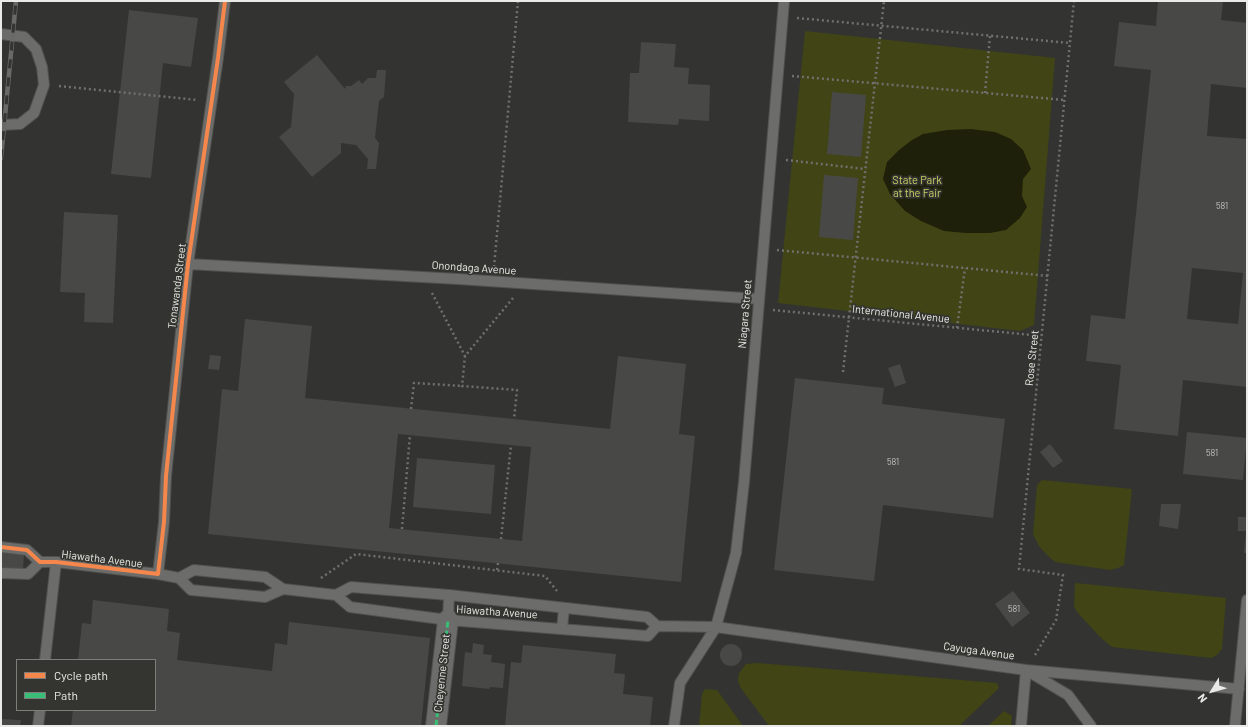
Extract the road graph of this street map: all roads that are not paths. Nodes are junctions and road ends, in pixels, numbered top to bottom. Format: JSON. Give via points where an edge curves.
{"nodes":[{"id":1,"x":225,"y":1,"type":"edge"},
{"id":2,"x":784,"y":1,"type":"edge"},
{"id":3,"x":1,"y":34,"type":"edge"},
{"id":4,"x":1,"y":125,"type":"edge"},
{"id":5,"x":188,"y":264,"type":"junction"},
{"id":6,"x":758,"y":304,"type":"junction"},
{"id":7,"x":1,"y":547,"type":"edge"},
{"id":8,"x":40,"y":562,"type":"junction"},
{"id":9,"x":56,"y":562,"type":"junction"},
{"id":10,"x":1,"y":573,"type":"edge"},
{"id":11,"x":158,"y":574,"type":"junction"},
{"id":12,"x":179,"y":578,"type":"junction"},
{"id":13,"x":283,"y":589,"type":"junction"},
{"id":14,"x":336,"y":595,"type":"junction"},
{"id":15,"x":449,"y":595,"type":"junction"},
{"id":16,"x":1247,"y":600,"type":"edge"},
{"id":17,"x":568,"y":608,"type":"junction"},
{"id":18,"x":448,"y":620,"type":"junction"},
{"id":19,"x":657,"y":626,"type":"junction"},
{"id":20,"x":716,"y":627,"type":"junction"},
{"id":21,"x":562,"y":629,"type":"junction"},
{"id":22,"x":45,"y":659,"type":"edge"},
{"id":23,"x":1026,"y":670,"type":"junction"},
{"id":24,"x":1239,"y":689,"type":"junction"},
{"id":25,"x":40,"y":711,"type":"edge"},
{"id":26,"x":38,"y":726,"type":"edge"},
{"id":27,"x":436,"y":726,"type":"edge"},
{"id":28,"x":674,"y":726,"type":"edge"},
{"id":29,"x":1021,"y":726,"type":"edge"},
{"id":30,"x":1091,"y":726,"type":"edge"},
{"id":31,"x":1235,"y":726,"type":"edge"}],
"edges":[{"from":1,"to":5,"type":"lane","name":"Tonawanda Street"},
{"from":2,"to":6,"type":"lane","name":"Niagara Street"},
{"from":3,"to":4,"type":"lane","via":[[24,37],[36,50],[44,84],[34,113],[20,124]]},
{"from":5,"to":6,"type":"lane","name":"Onondaga Avenue","via":[[493,281]]},
{"from":5,"to":11,"type":"lane","name":"Tonawanda Street"},
{"from":6,"to":20,"type":"lane","name":"Niagara Street","via":[[736,553]]},
{"from":7,"to":8,"type":"lane","via":[[28,550]]},
{"from":8,"to":9,"type":"lane","name":"Hiawatha Avenue"},
{"from":8,"to":10,"type":"lane","via":[[28,574]]},
{"from":9,"to":11,"type":"lane","name":"Hiawatha Avenue"},
{"from":9,"to":22,"type":"lane"},
{"from":11,"to":12,"type":"lane","name":"Hiawatha Avenue"},
{"from":12,"to":13,"type":"lane","name":"Hiawatha Avenue","via":[[194,570],[266,577]]},
{"from":12,"to":13,"type":"lane","name":"Hiawatha Avenue","via":[[191,590],[265,597]]},
{"from":13,"to":14,"type":"lane","name":"Hiawatha Avenue"},
{"from":14,"to":15,"type":"lane","name":"Hiawatha Avenue","via":[[351,587]]},
{"from":14,"to":18,"type":"lane","name":"Hiawatha Avenue","via":[[350,607]]},
{"from":15,"to":17,"type":"lane","name":"Hiawatha Avenue"},
{"from":15,"to":18,"type":"lane"},
{"from":16,"to":24,"type":"lane"},
{"from":17,"to":19,"type":"lane","name":"Hiawatha Avenue","via":[[647,617]]},
{"from":17,"to":21,"type":"lane"},
{"from":18,"to":21,"type":"lane","name":"Hiawatha Avenue"},
{"from":18,"to":27,"type":"street","name":"Cheyenne Street"},
{"from":19,"to":20,"type":"lane","name":"Hiawatha Avenue"},
{"from":19,"to":21,"type":"lane","name":"Hiawatha Avenue","via":[[648,636]]},
{"from":20,"to":23,"type":"lane","name":"Cayuga Avenue"},
{"from":20,"to":28,"type":"lane","name":"Niagara Street","via":[[680,683]]},
{"from":23,"to":24,"type":"lane","name":"Cayuga Avenue"},
{"from":23,"to":29,"type":"lane"},
{"from":23,"to":30,"type":"lane","via":[[1068,695]]},
{"from":24,"to":31,"type":"lane"},
{"from":25,"to":26,"type":"lane"}]}
